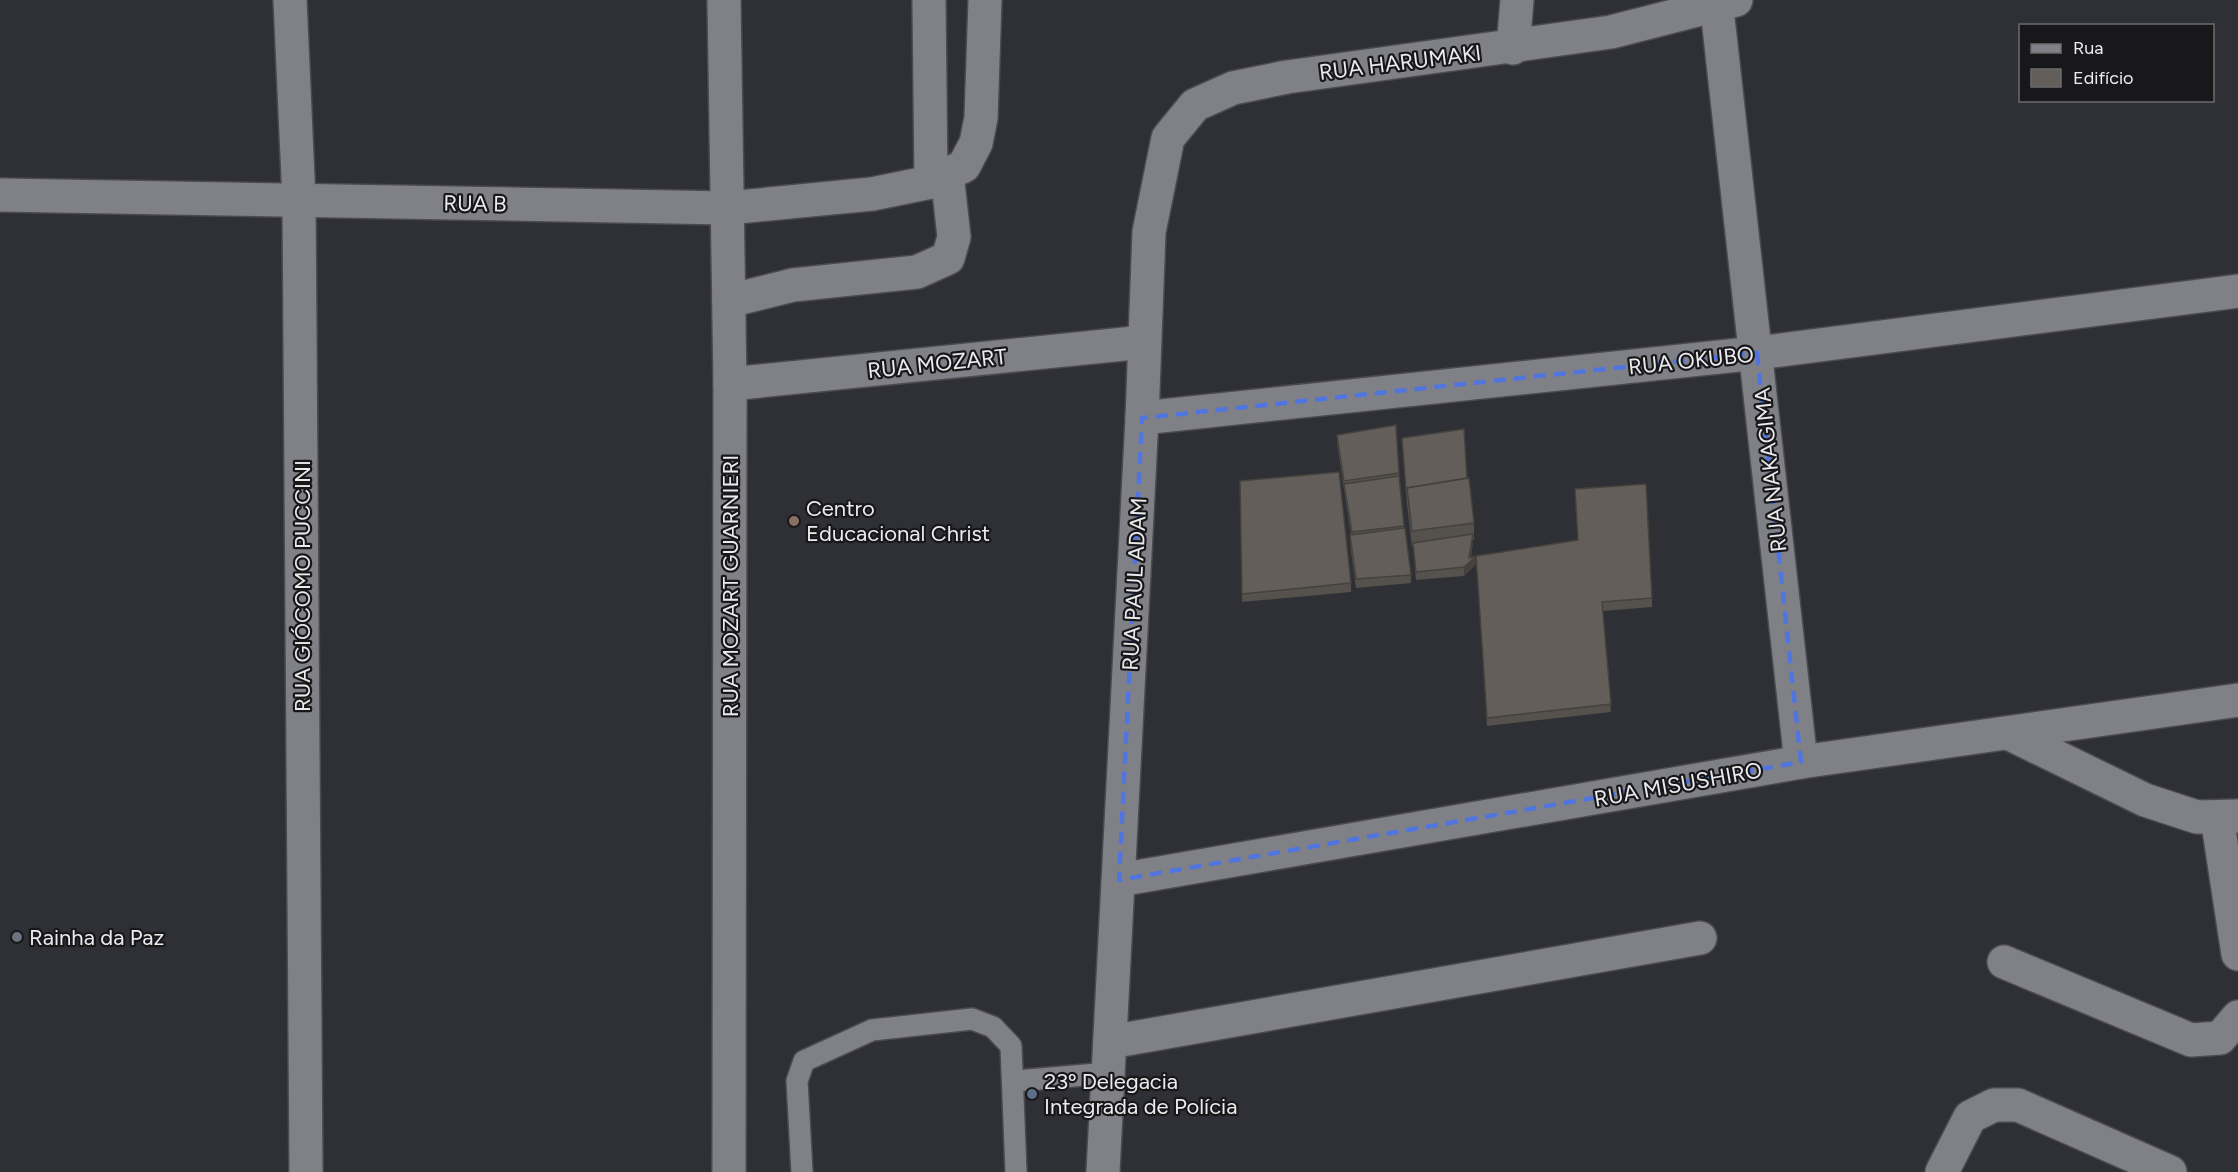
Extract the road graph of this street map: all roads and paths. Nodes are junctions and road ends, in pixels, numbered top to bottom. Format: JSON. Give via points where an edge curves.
{"nodes":[{"id":1,"x":290,"y":0,"type":"edge"},
{"id":2,"x":724,"y":0,"type":"edge"},
{"id":3,"x":929,"y":0,"type":"edge"},
{"id":4,"x":985,"y":0,"type":"edge"},
{"id":5,"x":1517,"y":0,"type":"edge"},
{"id":6,"x":1722,"y":1,"type":"edge"},
{"id":7,"x":1513,"y":48,"type":"junction"},
{"id":8,"x":1287,"y":77,"type":"joint"},
{"id":9,"x":939,"y":178,"type":"junction"},
{"id":10,"x":0,"y":195,"type":"edge"},
{"id":11,"x":299,"y":200,"type":"junction"},
{"id":12,"x":728,"y":208,"type":"junction"},
{"id":13,"x":2238,"y":291,"type":"edge"},
{"id":14,"x":729,"y":301,"type":"junction"},
{"id":15,"x":1144,"y":342,"type":"junction"},
{"id":16,"x":1757,"y":353,"type":"junction"},
{"id":17,"x":730,"y":384,"type":"junction"},
{"id":18,"x":1142,"y":418,"type":"junction"},
{"id":19,"x":2238,"y":700,"type":"edge"},
{"id":20,"x":2010,"y":734,"type":"junction"},
{"id":21,"x":1801,"y":762,"type":"junction"},
{"id":22,"x":2228,"y":816,"type":"edge"},
{"id":23,"x":1119,"y":880,"type":"junction"},
{"id":24,"x":1700,"y":938,"type":"dead end"},
{"id":25,"x":2238,"y":954,"type":"edge"},
{"id":26,"x":2004,"y":962,"type":"dead end"},
{"id":27,"x":2238,"y":1017,"type":"edge"},
{"id":28,"x":1109,"y":1058,"type":"junction"},
{"id":29,"x":1014,"y":1081,"type":"junction"},
{"id":30,"x":306,"y":1172,"type":"edge"},
{"id":31,"x":729,"y":1172,"type":"edge"},
{"id":32,"x":802,"y":1172,"type":"edge"},
{"id":33,"x":1016,"y":1172,"type":"edge"},
{"id":34,"x":1103,"y":1172,"type":"edge"},
{"id":35,"x":1942,"y":1172,"type":"edge"},
{"id":36,"x":2170,"y":1172,"type":"edge"}],
"edges":[{"from":1,"to":11,"type":"street","name":"RUA GIÓCOMO PUCCINI"},
{"from":2,"to":12,"type":"street","name":"RUA MOZART GUARNIERI"},
{"from":3,"to":9,"type":"street"},
{"from":4,"to":9,"type":"street","name":"RUA B","via":[[981,118],[976,143],[964,166]]},
{"from":5,"to":7,"type":"street","name":"RUA HARUMAKI"},
{"from":6,"to":7,"type":"street","name":"RUA HARUMAKI","via":[[1611,33]]},
{"from":6,"to":16,"type":"street","name":"RUA NAKAGIMA"},
{"from":7,"to":8,"type":"street","name":"RUA HARUMAKI"},
{"from":8,"to":15,"type":"street","name":"RUA PAUL ADAM","via":[[1233,88],[1195,105],[1168,138],[1149,232]]},
{"from":9,"to":12,"type":"street","name":"RUA B","via":[[872,194]]},
{"from":9,"to":14,"type":"street","via":[[954,237],[948,258],[916,272],[793,285]]},
{"from":10,"to":11,"type":"street","name":"RUA B"},
{"from":11,"to":12,"type":"street","name":"RUA B"},
{"from":11,"to":30,"type":"street","name":"RUA GIÓCOMO PUCCINI"},
{"from":12,"to":14,"type":"street","name":"RUA MOZART GUARNIERI"},
{"from":13,"to":16,"type":"street","name":"RUA OKUBO"},
{"from":14,"to":17,"type":"street","name":"RUA MOZART GUARNIERI"},
{"from":15,"to":17,"type":"street","name":"RUA MOZART"},
{"from":15,"to":18,"type":"street","name":"RUA PAUL ADAM"},
{"from":16,"to":18,"type":"street","name":"RUA OKUBO"},
{"from":16,"to":21,"type":"street","name":"RUA NAKAGIMA"},
{"from":17,"to":31,"type":"street","name":"RUA MOZART GUARNIERI"},
{"from":18,"to":23,"type":"street","name":"RUA PAUL ADAM"},
{"from":19,"to":20,"type":"street","name":"RUA MISUSHIRO"},
{"from":20,"to":21,"type":"street","name":"RUA MISUSHIRO"},
{"from":20,"to":22,"type":"street","via":[[2145,800],[2197,817]]},
{"from":21,"to":23,"type":"street","name":"RUA MISUSHIRO"},
{"from":22,"to":25,"type":"street"},
{"from":23,"to":28,"type":"street","name":"RUA PAUL ADAM"},
{"from":24,"to":28,"type":"street"},
{"from":26,"to":27,"type":"street","via":[[2191,1040],[2220,1038]]},
{"from":28,"to":29,"type":"lane"},
{"from":28,"to":34,"type":"street","name":"RUA PAUL ADAM"},
{"from":29,"to":32,"type":"lane","via":[[1011,1046],[993,1027],[972,1020],[872,1030],[857,1035],[804,1061],[797,1082]]},
{"from":29,"to":33,"type":"lane"},
{"from":35,"to":36,"type":"street","via":[[1970,1117],[1994,1105],[2018,1106]]}]}
